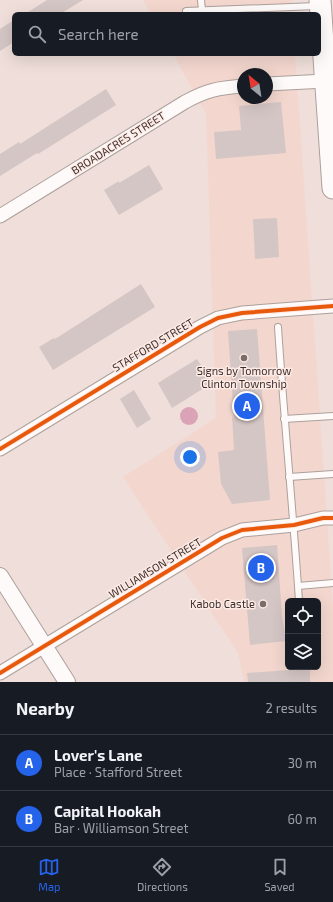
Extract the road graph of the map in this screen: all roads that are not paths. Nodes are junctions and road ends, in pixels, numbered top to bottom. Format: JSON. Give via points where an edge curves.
{"nodes":[{"id":1,"x":201,"y":0,"type":"edge"},
{"id":2,"x":321,"y":3,"type":"edge"},
{"id":3,"x":202,"y":10,"type":"junction"},
{"id":4,"x":256,"y":11,"type":"edge"},
{"id":5,"x":186,"y":12,"type":"edge"},
{"id":6,"x":326,"y":81,"type":"junction"},
{"id":7,"x":273,"y":84,"type":"edge"},
{"id":8,"x":237,"y":87,"type":"edge"},
{"id":9,"x":333,"y":188,"type":"edge"},
{"id":10,"x":0,"y":216,"type":"edge"},
{"id":11,"x":333,"y":306,"type":"edge"},
{"id":12,"x":278,"y":327,"type":"dead end"},
{"id":13,"x":333,"y":416,"type":"edge"},
{"id":14,"x":284,"y":419,"type":"junction"},
{"id":15,"x":0,"y":448,"type":"edge"},
{"id":16,"x":333,"y":474,"type":"edge"},
{"id":17,"x":289,"y":477,"type":"junction"},
{"id":18,"x":333,"y":518,"type":"edge"},
{"id":19,"x":294,"y":524,"type":"junction"},
{"id":20,"x":0,"y":576,"type":"edge"},
{"id":21,"x":333,"y":583,"type":"edge"},
{"id":22,"x":298,"y":586,"type":"junction"},
{"id":23,"x":298,"y":598,"type":"edge"},
{"id":24,"x":45,"y":646,"type":"junction"},
{"id":25,"x":0,"y":673,"type":"edge"},
{"id":26,"x":67,"y":682,"type":"edge"}],
"edges":[{"from":1,"to":3,"type":"lane"},
{"from":2,"to":4,"type":"lane"},
{"from":2,"to":6,"type":"main road"},
{"from":3,"to":4,"type":"lane"},
{"from":3,"to":5,"type":"lane"},
{"from":6,"to":7,"type":"street"},
{"from":6,"to":9,"type":"main road"},
{"from":8,"to":10,"type":"street","name":"BROADACRES STREET","via":[[205,92],[185,102]]},
{"from":11,"to":15,"type":"street","name":"STAFFORD STREET","via":[[242,313],[218,318],[200,326]]},
{"from":12,"to":14,"type":"lane"},
{"from":13,"to":14,"type":"lane"},
{"from":14,"to":17,"type":"lane"},
{"from":16,"to":17,"type":"lane"},
{"from":17,"to":19,"type":"lane"},
{"from":18,"to":19,"type":"street","name":"WILLIAMSON STREET"},
{"from":19,"to":22,"type":"lane"},
{"from":19,"to":24,"type":"street","name":"WILLIAMSON STREET","via":[[242,530],[222,538]]},
{"from":20,"to":24,"type":"street"},
{"from":21,"to":22,"type":"lane"},
{"from":22,"to":23,"type":"lane"},
{"from":24,"to":25,"type":"street","name":"WILLIAMSON STREET"},
{"from":24,"to":26,"type":"street"}]}
